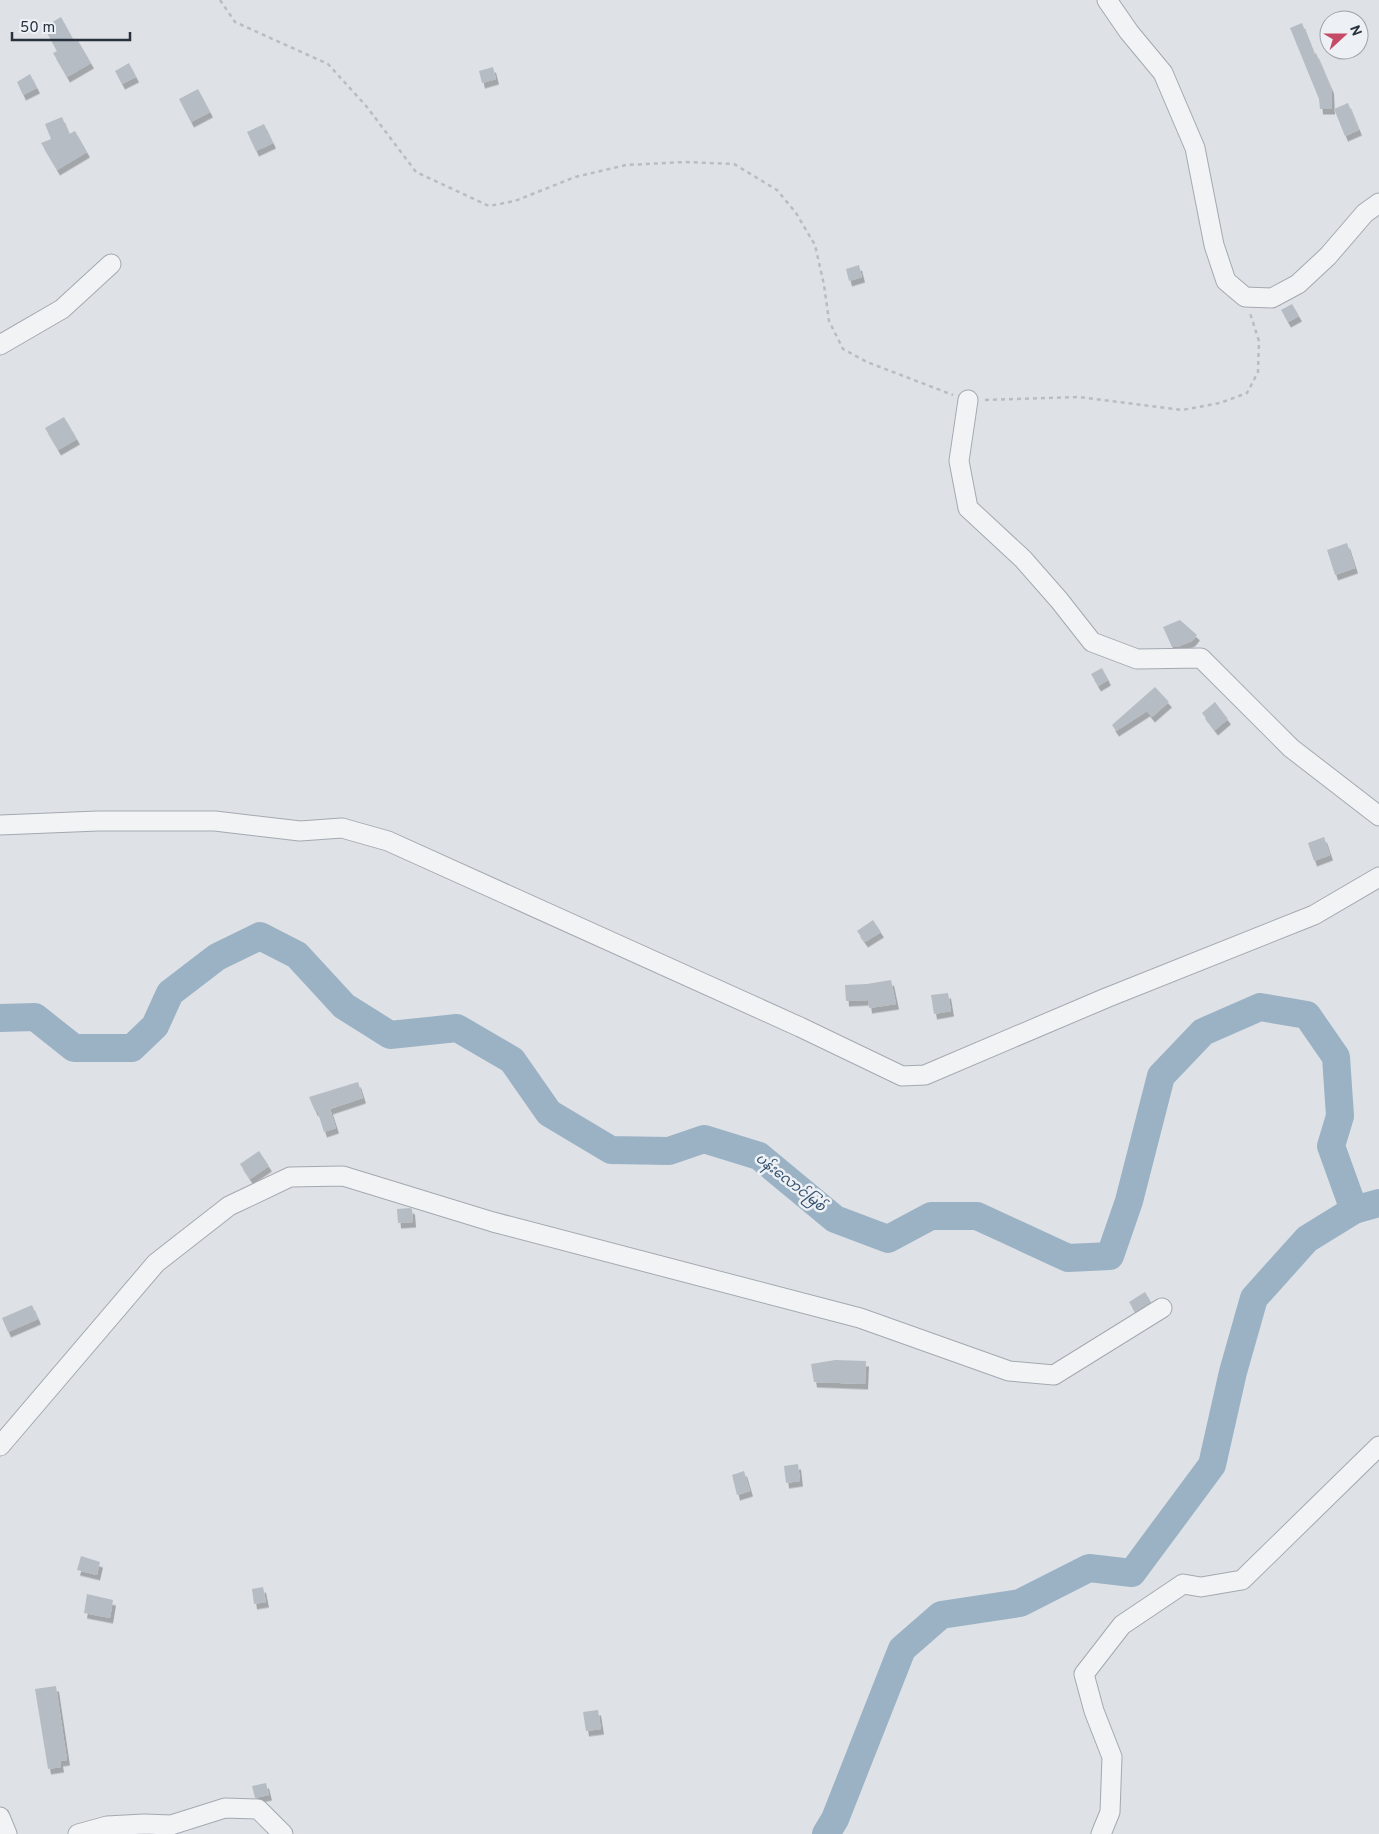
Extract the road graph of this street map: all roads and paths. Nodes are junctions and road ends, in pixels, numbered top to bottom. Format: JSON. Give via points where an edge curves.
{"nodes":[{"id":1,"x":220,"y":0,"type":"edge"},
{"id":2,"x":1107,"y":0,"type":"edge"},
{"id":3,"x":1379,"y":202,"type":"edge"},
{"id":4,"x":111,"y":264,"type":"dead end"},
{"id":5,"x":1244,"y":297,"type":"junction"},
{"id":6,"x":0,"y":345,"type":"edge"},
{"id":7,"x":968,"y":400,"type":"junction"},
{"id":8,"x":1379,"y":816,"type":"edge"},
{"id":9,"x":0,"y":825,"type":"edge"},
{"id":10,"x":1379,"y":877,"type":"edge"},
{"id":11,"x":1162,"y":1308,"type":"dead end"},
{"id":12,"x":0,"y":1446,"type":"edge"},
{"id":13,"x":1379,"y":1446,"type":"edge"},
{"id":14,"x":0,"y":1817,"type":"edge"},
{"id":15,"x":7,"y":1834,"type":"edge"},
{"id":16,"x":78,"y":1834,"type":"edge"},
{"id":17,"x":282,"y":1834,"type":"edge"},
{"id":18,"x":1101,"y":1834,"type":"edge"}],
"edges":[{"from":1,"to":7,"type":"path","via":[[235,22],[328,64],[367,107],[416,172],[489,206],[515,201],[575,177],[626,165],[734,164],[777,190],[796,213],[815,245],[830,321],[843,349],[868,362]]},
{"from":2,"to":5,"type":"street","via":[[1163,73],[1195,148],[1214,245],[1226,281]]},
{"from":3,"to":5,"type":"street","via":[[1298,284],[1272,298]]},
{"from":4,"to":6,"type":"street","via":[[62,310]]},
{"from":5,"to":7,"type":"path","via":[[1259,341],[1258,372],[1248,393],[1220,403],[1182,410],[1078,397]]},
{"from":7,"to":8,"type":"street","via":[[959,461],[968,508],[1023,559],[1092,642],[1138,659],[1201,658],[1291,748]]},
{"from":9,"to":10,"type":"street","via":[[215,821],[300,831],[342,828],[388,841],[902,1076],[925,1075],[1314,914]]},
{"from":11,"to":12,"type":"street","via":[[1054,1375],[1008,1371],[860,1318],[493,1222],[343,1176],[290,1177],[229,1206],[156,1263]]},
{"from":13,"to":18,"type":"street","via":[[1242,1580],[1202,1587],[1183,1584],[1122,1625],[1084,1674],[1112,1757],[1110,1812]]},
{"from":14,"to":15,"type":"street"},
{"from":16,"to":17,"type":"street","via":[[107,1826],[171,1825],[225,1808],[258,1809]]}]}
